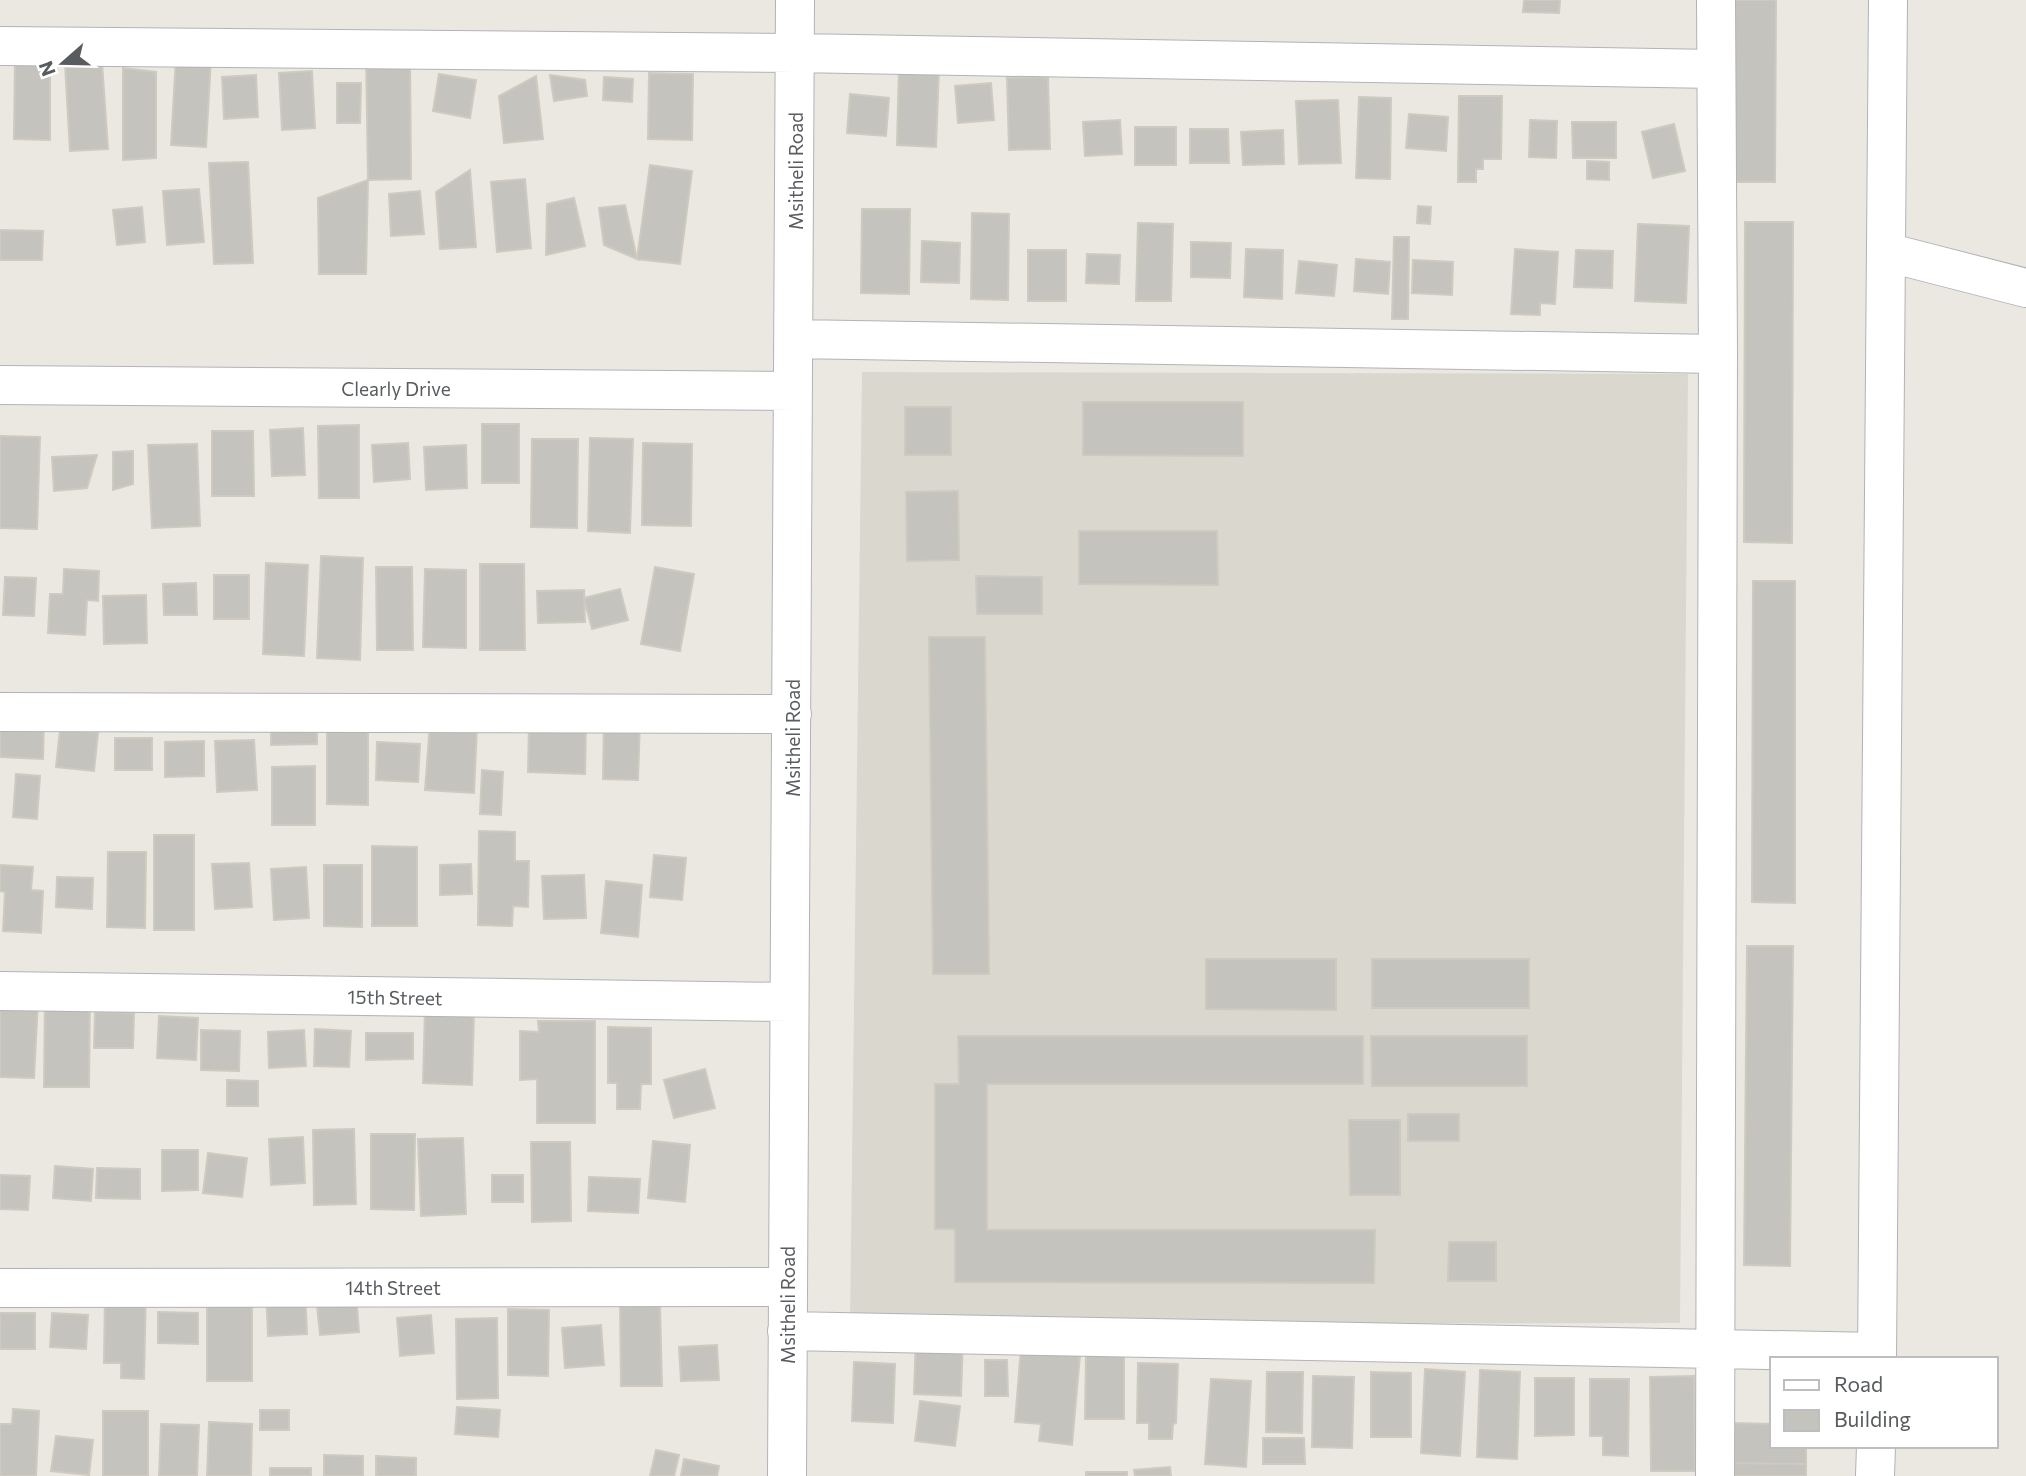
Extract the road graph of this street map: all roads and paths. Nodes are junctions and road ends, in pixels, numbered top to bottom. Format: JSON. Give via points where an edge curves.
{"nodes":[{"id":1,"x":795,"y":0,"type":"edge"},
{"id":2,"x":1716,"y":0,"type":"edge"},
{"id":3,"x":1888,"y":0,"type":"edge"},
{"id":4,"x":0,"y":46,"type":"edge"},
{"id":5,"x":795,"y":53,"type":"junction"},
{"id":6,"x":1716,"y":69,"type":"junction"},
{"id":7,"x":1886,"y":252,"type":"junction"},
{"id":8,"x":2026,"y":288,"type":"edge"},
{"id":9,"x":794,"y":339,"type":"junction"},
{"id":10,"x":1718,"y":354,"type":"junction"},
{"id":11,"x":0,"y":385,"type":"edge"},
{"id":12,"x":793,"y":391,"type":"junction"},
{"id":13,"x":0,"y":712,"type":"edge"},
{"id":14,"x":792,"y":714,"type":"junction"},
{"id":15,"x":0,"y":991,"type":"edge"},
{"id":16,"x":789,"y":1002,"type":"junction"},
{"id":17,"x":0,"y":1287,"type":"edge"},
{"id":18,"x":786,"y":1287,"type":"junction"},
{"id":19,"x":787,"y":1331,"type":"junction"},
{"id":20,"x":1715,"y":1348,"type":"junction"},
{"id":21,"x":1877,"y":1355,"type":"edge"},
{"id":22,"x":1876,"y":1448,"type":"edge"},
{"id":23,"x":787,"y":1476,"type":"edge"},
{"id":24,"x":1716,"y":1476,"type":"edge"},
{"id":25,"x":1875,"y":1476,"type":"edge"}],
"edges":[{"from":1,"to":5,"type":"street","name":"Msitheli Road"},
{"from":2,"to":6,"type":"street"},
{"from":3,"to":7,"type":"street"},
{"from":4,"to":5,"type":"street"},
{"from":5,"to":6,"type":"street"},
{"from":5,"to":9,"type":"street","name":"Msitheli Road"},
{"from":6,"to":10,"type":"street"},
{"from":7,"to":8,"type":"street"},
{"from":7,"to":21,"type":"street"},
{"from":9,"to":10,"type":"street"},
{"from":9,"to":12,"type":"street","name":"Msitheli Road"},
{"from":10,"to":20,"type":"street"},
{"from":11,"to":12,"type":"street","name":"Clearly Drive"},
{"from":12,"to":14,"type":"street","name":"Msitheli Road"},
{"from":13,"to":14,"type":"street"},
{"from":14,"to":16,"type":"street","name":"Msitheli Road"},
{"from":15,"to":16,"type":"street","name":"15th Street"},
{"from":16,"to":18,"type":"street","name":"Msitheli Road"},
{"from":17,"to":18,"type":"street","name":"14th Street"},
{"from":18,"to":19,"type":"street","name":"Msitheli Road"},
{"from":19,"to":20,"type":"street"},
{"from":19,"to":23,"type":"street","name":"Msitheli Road"},
{"from":20,"to":21,"type":"street"},
{"from":20,"to":24,"type":"street"},
{"from":22,"to":25,"type":"street"}]}
